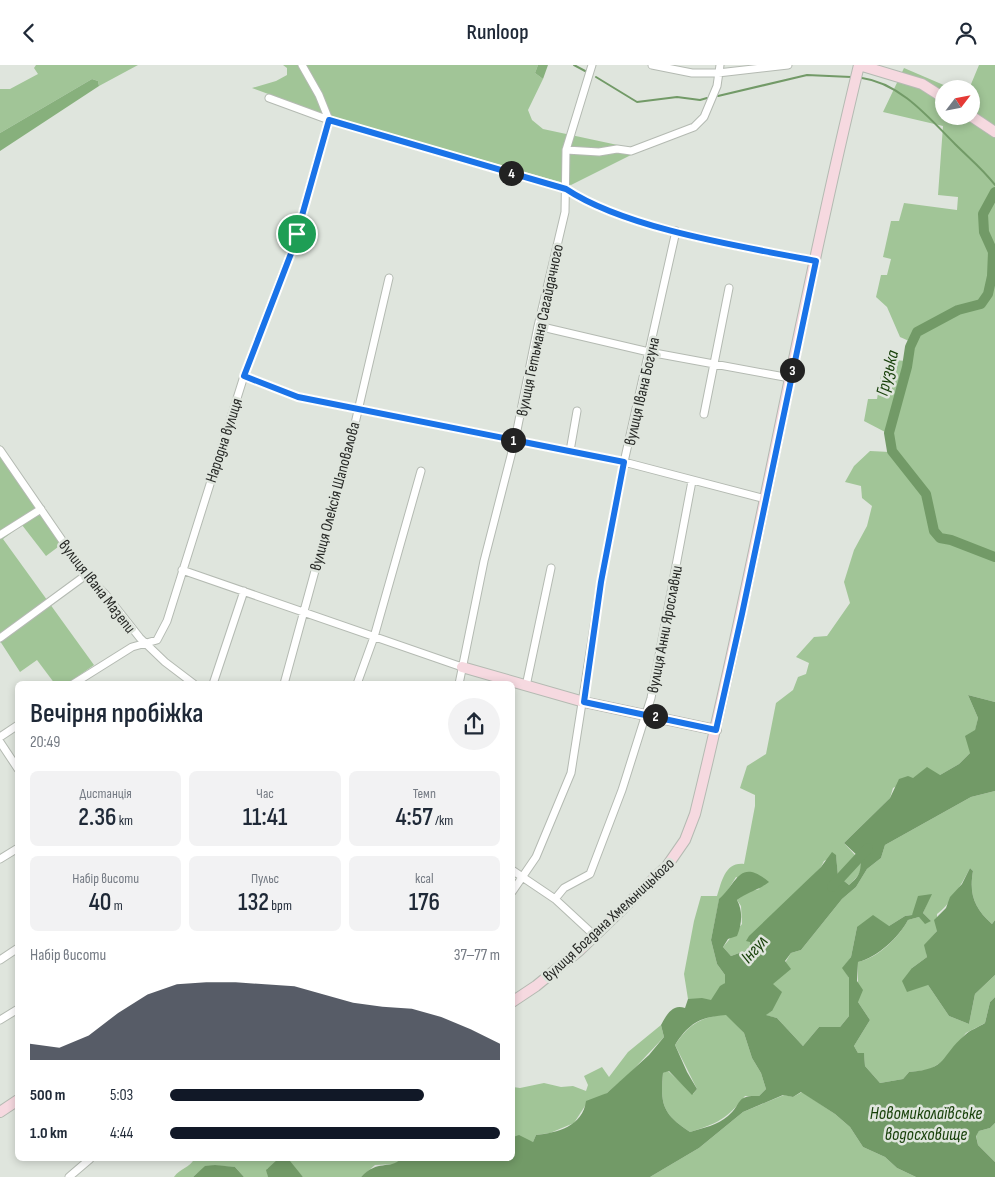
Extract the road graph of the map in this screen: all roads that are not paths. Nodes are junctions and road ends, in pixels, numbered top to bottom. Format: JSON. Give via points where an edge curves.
{"nodes":[{"id":1,"x":302,"y":65,"type":"edge"},
{"id":2,"x":592,"y":65,"type":"edge"},
{"id":3,"x":652,"y":65,"type":"edge"},
{"id":4,"x":720,"y":65,"type":"edge"},
{"id":5,"x":788,"y":65,"type":"edge"},
{"id":6,"x":859,"y":65,"type":"edge"},
{"id":7,"x":718,"y":73,"type":"junction"},
{"id":8,"x":935,"y":92,"type":"edge"},
{"id":9,"x":269,"y":98,"type":"dead end"},
{"id":10,"x":329,"y":120,"type":"junction"},
{"id":11,"x":980,"y":122,"type":"edge"},
{"id":12,"x":995,"y":132,"type":"edge"},
{"id":13,"x":566,"y":150,"type":"junction"},
{"id":14,"x":566,"y":189,"type":"junction"},
{"id":15,"x":676,"y":231,"type":"junction"},
{"id":16,"x":816,"y":261,"type":"junction"},
{"id":17,"x":389,"y":278,"type":"dead end"},
{"id":18,"x":729,"y":288,"type":"dead end"},
{"id":19,"x":538,"y":326,"type":"junction"},
{"id":20,"x":649,"y":352,"type":"junction"},
{"id":21,"x":712,"y":362,"type":"junction"},
{"id":22,"x":244,"y":376,"type":"junction"},
{"id":23,"x":790,"y":378,"type":"junction"},
{"id":24,"x":357,"y":408,"type":"junction"},
{"id":25,"x":577,"y":411,"type":"dead end"},
{"id":26,"x":704,"y":413,"type":"dead end"},
{"id":27,"x":515,"y":440,"type":"junction"},
{"id":28,"x":0,"y":450,"type":"edge"},
{"id":29,"x":570,"y":451,"type":"junction"},
{"id":30,"x":624,"y":462,"type":"junction"},
{"id":31,"x":421,"y":471,"type":"dead end"},
{"id":32,"x":692,"y":481,"type":"junction"},
{"id":33,"x":765,"y":499,"type":"junction"},
{"id":34,"x":41,"y":509,"type":"junction"},
{"id":35,"x":0,"y":535,"type":"edge"},
{"id":36,"x":551,"y":568,"type":"dead end"},
{"id":37,"x":182,"y":570,"type":"junction"},
{"id":38,"x":86,"y":575,"type":"junction"},
{"id":39,"x":244,"y":591,"type":"junction"},
{"id":40,"x":303,"y":611,"type":"junction"},
{"id":41,"x":374,"y":637,"type":"junction"},
{"id":42,"x":0,"y":638,"type":"edge"},
{"id":43,"x":145,"y":643,"type":"junction"},
{"id":44,"x":462,"y":667,"type":"junction"},
{"id":45,"x":78,"y":681,"type":"edge"},
{"id":46,"x":190,"y":681,"type":"edge"},
{"id":47,"x":214,"y":681,"type":"edge"},
{"id":48,"x":285,"y":681,"type":"edge"},
{"id":49,"x":358,"y":681,"type":"edge"},
{"id":50,"x":460,"y":681,"type":"edge"},
{"id":51,"x":509,"y":681,"type":"edge"},
{"id":52,"x":515,"y":683,"type":"edge"},
{"id":53,"x":526,"y":686,"type":"junction"},
{"id":54,"x":584,"y":702,"type":"junction"},
{"id":55,"x":645,"y":714,"type":"junction"},
{"id":56,"x":15,"y":727,"type":"edge"},
{"id":57,"x":716,"y":730,"type":"junction"},
{"id":58,"x":0,"y":737,"type":"edge"},
{"id":59,"x":0,"y":742,"type":"edge"},
{"id":60,"x":15,"y":764,"type":"edge"},
{"id":61,"x":15,"y":850,"type":"edge"},
{"id":62,"x":0,"y":859,"type":"edge"},
{"id":63,"x":515,"y":872,"type":"edge"},
{"id":64,"x":524,"y":876,"type":"junction"},
{"id":65,"x":515,"y":888,"type":"edge"},
{"id":66,"x":555,"y":899,"type":"junction"},
{"id":67,"x":595,"y":936,"type":"junction"},
{"id":68,"x":15,"y":950,"type":"edge"},
{"id":69,"x":0,"y":960,"type":"edge"},
{"id":70,"x":515,"y":1000,"type":"edge"},
{"id":71,"x":15,"y":1011,"type":"edge"},
{"id":72,"x":0,"y":1020,"type":"edge"},
{"id":73,"x":15,"y":1102,"type":"edge"},
{"id":74,"x":0,"y":1112,"type":"edge"},
{"id":75,"x":88,"y":1161,"type":"edge"},
{"id":76,"x":69,"y":1177,"type":"edge"}],
"edges":[{"from":1,"to":10,"type":"street","via":[[320,95]]},
{"from":2,"to":13,"type":"street","name":"вулиця Гетьмана Сагайдачного"},
{"from":3,"to":7,"type":"street","via":[[692,73]]},
{"from":4,"to":7,"type":"street"},
{"from":5,"to":7,"type":"street"},
{"from":6,"to":8,"type":"street","via":[[922,84]]},
{"from":6,"to":16,"type":"street","name":"вулиця Богдана Хмельницького"},
{"from":7,"to":13,"type":"street","via":[[718,86],[704,117],[694,127],[631,151]]},
{"from":9,"to":10,"type":"street"},
{"from":10,"to":14,"type":"street"},
{"from":10,"to":22,"type":"street","name":"Народна вулиця","via":[[292,251]]},
{"from":11,"to":12,"type":"street"},
{"from":13,"to":14,"type":"street","name":"вулиця Гетьмана Сагайдачного"},
{"from":14,"to":15,"type":"street","via":[[619,214]]},
{"from":14,"to":19,"type":"street","name":"вулиця Гетьмана Сагайдачного","via":[[566,212]]},
{"from":15,"to":16,"type":"street"},
{"from":15,"to":20,"type":"street","name":"вулиця Івана Богуна"},
{"from":16,"to":23,"type":"street","name":"вулиця Богдана Хмельницького"},
{"from":17,"to":24,"type":"street","name":"вулиця Олексія Шаповалова"},
{"from":18,"to":21,"type":"street","via":[[717,355]]},
{"from":19,"to":20,"type":"street"},
{"from":19,"to":27,"type":"street","name":"вулиця Гетьмана Сагайдачного"},
{"from":20,"to":21,"type":"street"},
{"from":20,"to":30,"type":"street","name":"вулиця Івана Богуна"},
{"from":21,"to":23,"type":"street"},
{"from":21,"to":26,"type":"street"},
{"from":22,"to":24,"type":"street","via":[[298,397]]},
{"from":22,"to":37,"type":"street","name":"Народна вулиця"},
{"from":23,"to":33,"type":"street","name":"вулиця Богдана Хмельницького"},
{"from":24,"to":27,"type":"street"},
{"from":24,"to":40,"type":"street","name":"вулиця Олексія Шаповалова"},
{"from":25,"to":29,"type":"street"},
{"from":27,"to":29,"type":"street"},
{"from":27,"to":44,"type":"street","name":"вулиця Гетьмана Сагайдачного","via":[[484,561]]},
{"from":28,"to":34,"type":"street","name":"вулиця Івана Мазепи"},
{"from":29,"to":30,"type":"street"},
{"from":30,"to":32,"type":"street"},
{"from":30,"to":54,"type":"street","name":"вулиця Івана Богуна","via":[[601,582]]},
{"from":31,"to":41,"type":"street"},
{"from":32,"to":33,"type":"street"},
{"from":32,"to":55,"type":"street","name":"вулиця Анни Ярославни","via":[[651,698]]},
{"from":33,"to":57,"type":"street","name":"вулиця Богдана Хмельницького"},
{"from":34,"to":35,"type":"street"},
{"from":34,"to":38,"type":"street","name":"вулиця Івана Мазепи"},
{"from":36,"to":53,"type":"street"},
{"from":37,"to":39,"type":"street"},
{"from":37,"to":43,"type":"street","name":"Народна вулиця","via":[[167,621],[157,640]]},
{"from":38,"to":42,"type":"street"},
{"from":38,"to":43,"type":"street","name":"вулиця Івана Мазепи"},
{"from":39,"to":40,"type":"street"},
{"from":39,"to":47,"type":"street"},
{"from":40,"to":41,"type":"street"},
{"from":40,"to":48,"type":"street","name":"вулиця Олексія Шаповалова"},
{"from":41,"to":44,"type":"street"},
{"from":41,"to":49,"type":"street"},
{"from":43,"to":45,"type":"street","name":"Народна вулиця","via":[[132,647]]},
{"from":43,"to":46,"type":"street","name":"вулиця Івана Мазепи"},
{"from":44,"to":50,"type":"street","name":"вулиця Гетьмана Сагайдачного"},
{"from":44,"to":51,"type":"street"},
{"from":52,"to":53,"type":"street"},
{"from":53,"to":54,"type":"street"},
{"from":54,"to":55,"type":"street"},
{"from":54,"to":64,"type":"street","name":"вулиця Івана Богуна","via":[[571,773],[536,857]]},
{"from":55,"to":57,"type":"street"},
{"from":55,"to":66,"type":"street","name":"вулиця Анни Ярославни","via":[[622,790],[590,874],[564,888]]},
{"from":56,"to":58,"type":"street"},
{"from":57,"to":67,"type":"street","name":"вулиця Богдана Хмельницького","via":[[695,814],[676,857]]},
{"from":59,"to":60,"type":"street"},
{"from":61,"to":62,"type":"street"},
{"from":63,"to":64,"type":"street"},
{"from":64,"to":65,"type":"street","name":"вулиця Івана Богуна"},
{"from":64,"to":66,"type":"street"},
{"from":66,"to":67,"type":"street"},
{"from":67,"to":70,"type":"street","name":"вулиця Богдана Хмельницького"},
{"from":68,"to":69,"type":"street"},
{"from":71,"to":72,"type":"street"},
{"from":73,"to":74,"type":"street"},
{"from":75,"to":76,"type":"street"}]}
